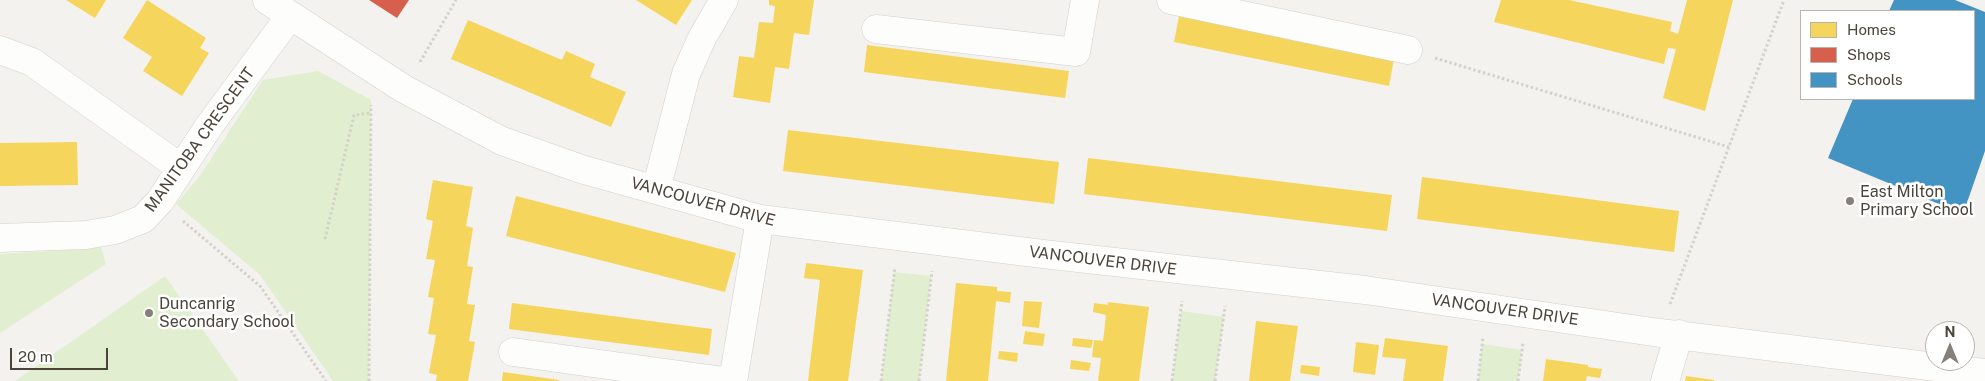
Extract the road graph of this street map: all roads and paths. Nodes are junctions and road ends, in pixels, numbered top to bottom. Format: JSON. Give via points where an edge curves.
{"nodes":[{"id":1,"x":267,"y":0,"type":"edge"},
{"id":2,"x":456,"y":0,"type":"edge"},
{"id":3,"x":724,"y":0,"type":"edge"},
{"id":4,"x":1085,"y":0,"type":"edge"},
{"id":5,"x":1171,"y":0,"type":"edge"},
{"id":6,"x":1784,"y":0,"type":"edge"},
{"id":7,"x":290,"y":16,"type":"junction"},
{"id":8,"x":876,"y":29,"type":"dead end"},
{"id":9,"x":0,"y":50,"type":"edge"},
{"id":10,"x":1408,"y":50,"type":"joint"},
{"id":11,"x":404,"y":89,"type":"junction"},
{"id":12,"x":371,"y":113,"type":"junction"},
{"id":13,"x":1729,"y":147,"type":"junction"},
{"id":14,"x":181,"y":168,"type":"junction"},
{"id":15,"x":656,"y":190,"type":"junction"},
{"id":16,"x":160,"y":201,"type":"junction"},
{"id":17,"x":760,"y":219,"type":"junction"},
{"id":18,"x":898,"y":236,"type":"junction"},
{"id":19,"x":0,"y":238,"type":"edge"},
{"id":20,"x":325,"y":239,"type":"dead end"},
{"id":21,"x":936,"y":241,"type":"junction"},
{"id":22,"x":1186,"y":270,"type":"junction"},
{"id":23,"x":1230,"y":276,"type":"junction"},
{"id":24,"x":1488,"y":307,"type":"junction"},
{"id":25,"x":1528,"y":312,"type":"junction"},
{"id":26,"x":1669,"y":334,"type":"junction"},
{"id":27,"x":513,"y":352,"type":"dead end"},
{"id":28,"x":1985,"y":373,"type":"edge"},
{"id":29,"x":326,"y":381,"type":"edge"},
{"id":30,"x":369,"y":381,"type":"edge"},
{"id":31,"x":724,"y":381,"type":"edge"},
{"id":32,"x":733,"y":381,"type":"edge"},
{"id":33,"x":881,"y":381,"type":"edge"},
{"id":34,"x":919,"y":381,"type":"edge"},
{"id":35,"x":1172,"y":381,"type":"edge"},
{"id":36,"x":1215,"y":381,"type":"edge"},
{"id":37,"x":1478,"y":381,"type":"edge"},
{"id":38,"x":1518,"y":381,"type":"edge"},
{"id":39,"x":1665,"y":381,"type":"edge"}],
"edges":[{"from":1,"to":7,"type":"street","name":"VANCOUVER DRIVE"},
{"from":2,"to":11,"type":"path"},
{"from":3,"to":15,"type":"street","via":[[686,74]]},
{"from":4,"to":8,"type":"street","via":[[1076,52]]},
{"from":5,"to":10,"type":"street"},
{"from":6,"to":13,"type":"path"},
{"from":7,"to":11,"type":"street","name":"VANCOUVER DRIVE"},
{"from":7,"to":14,"type":"street","name":"MANITOBA CRESCENT"},
{"from":9,"to":14,"type":"street","via":[[32,62]]},
{"from":10,"to":13,"type":"path"},
{"from":11,"to":12,"type":"path","via":[[371,100]]},
{"from":11,"to":15,"type":"street","name":"VANCOUVER DRIVE","via":[[502,141],[581,169]]},
{"from":12,"to":20,"type":"path","via":[[354,115]]},
{"from":12,"to":30,"type":"path"},
{"from":13,"to":26,"type":"path"},
{"from":14,"to":16,"type":"street","name":"MANITOBA CRESCENT"},
{"from":15,"to":17,"type":"street","name":"VANCOUVER DRIVE"},
{"from":16,"to":19,"type":"street","name":"MANITOBA CRESCENT","via":[[143,219],[115,230],[86,235]]},
{"from":16,"to":29,"type":"path","via":[[260,286]]},
{"from":17,"to":18,"type":"street","name":"VANCOUVER DRIVE"},
{"from":17,"to":32,"type":"street"},
{"from":18,"to":21,"type":"street","name":"VANCOUVER DRIVE"},
{"from":18,"to":33,"type":"path"},
{"from":21,"to":22,"type":"street","name":"VANCOUVER DRIVE"},
{"from":21,"to":34,"type":"path"},
{"from":22,"to":23,"type":"street","name":"VANCOUVER DRIVE"},
{"from":22,"to":35,"type":"path"},
{"from":23,"to":24,"type":"street","name":"VANCOUVER DRIVE"},
{"from":23,"to":36,"type":"path"},
{"from":24,"to":25,"type":"street","name":"VANCOUVER DRIVE"},
{"from":24,"to":37,"type":"path"},
{"from":25,"to":26,"type":"street","name":"VANCOUVER DRIVE"},
{"from":25,"to":38,"type":"path"},
{"from":26,"to":28,"type":"street","name":"VANCOUVER DRIVE"},
{"from":26,"to":39,"type":"street"},
{"from":27,"to":31,"type":"street"}]}
